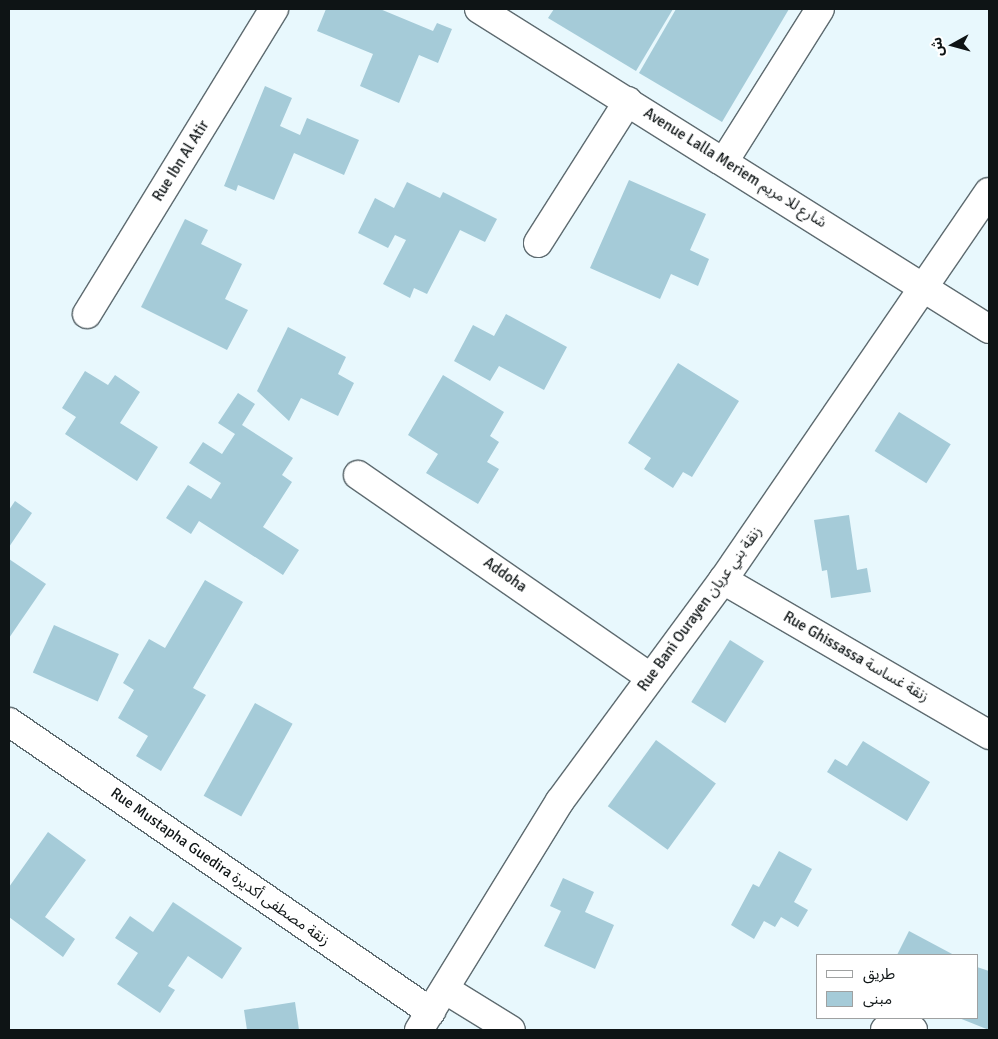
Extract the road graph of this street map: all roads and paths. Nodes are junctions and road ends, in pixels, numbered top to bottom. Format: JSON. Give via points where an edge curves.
{"nodes":[{"id":1,"x":274,"y":9,"type":"edge"},
{"id":2,"x":480,"y":9,"type":"edge"},
{"id":3,"x":820,"y":9,"type":"edge"},
{"id":4,"x":628,"y":101,"type":"junction"},
{"id":5,"x":725,"y":160,"type":"junction"},
{"id":6,"x":989,"y":192,"type":"edge"},
{"id":7,"x":538,"y":243,"type":"dead end"},
{"id":8,"x":923,"y":288,"type":"junction"},
{"id":9,"x":88,"y":314,"type":"dead end"},
{"id":10,"x":989,"y":328,"type":"edge"},
{"id":11,"x":358,"y":475,"type":"dead end"},
{"id":12,"x":724,"y":580,"type":"junction"},
{"id":13,"x":650,"y":677,"type":"junction"},
{"id":14,"x":9,"y":722,"type":"edge"},
{"id":15,"x":989,"y":735,"type":"edge"},
{"id":16,"x":432,"y":1011,"type":"edge"},
{"id":17,"x":512,"y":1030,"type":"edge"},
{"id":18,"x":885,"y":1030,"type":"edge"},
{"id":19,"x":914,"y":1030,"type":"edge"}],
"edges":[{"from":1,"to":9,"type":"street","name":"Rue Ibn Al Atir"},
{"from":2,"to":4,"type":"street","name":"Avenue Lalla Meriem شارع للا مريم"},
{"from":3,"to":5,"type":"street"},
{"from":4,"to":5,"type":"street","name":"Avenue Lalla Meriem شارع للا مريم"},
{"from":4,"to":7,"type":"street"},
{"from":5,"to":8,"type":"street","name":"Avenue Lalla Meriem شارع للا مريم"},
{"from":6,"to":8,"type":"street","name":"Rue Bani Ourayen زنقة بني عريان"},
{"from":8,"to":10,"type":"street","name":"Avenue Lalla Meriem شارع للا مريم"},
{"from":8,"to":12,"type":"street","name":"Rue Bani Ourayen زنقة بني عريان"},
{"from":11,"to":13,"type":"street","name":"Addoha"},
{"from":12,"to":13,"type":"street","name":"Rue Bani Ourayen زنقة بني عريان"},
{"from":12,"to":15,"type":"street","name":"Rue Ghissassa زنقة غساسة"},
{"from":13,"to":16,"type":"street","name":"Rue Bani Ourayen زنقة بني عريان","via":[[560,801]]},
{"from":14,"to":16,"type":"street","name":"Rue Mustapha Guedira زنقة مصطفى أكديرة"},
{"from":16,"to":17,"type":"street","name":"Rue Mustapha Guedira زنقة مصطفى أكديرة"},
{"from":18,"to":19,"type":"street"}]}
